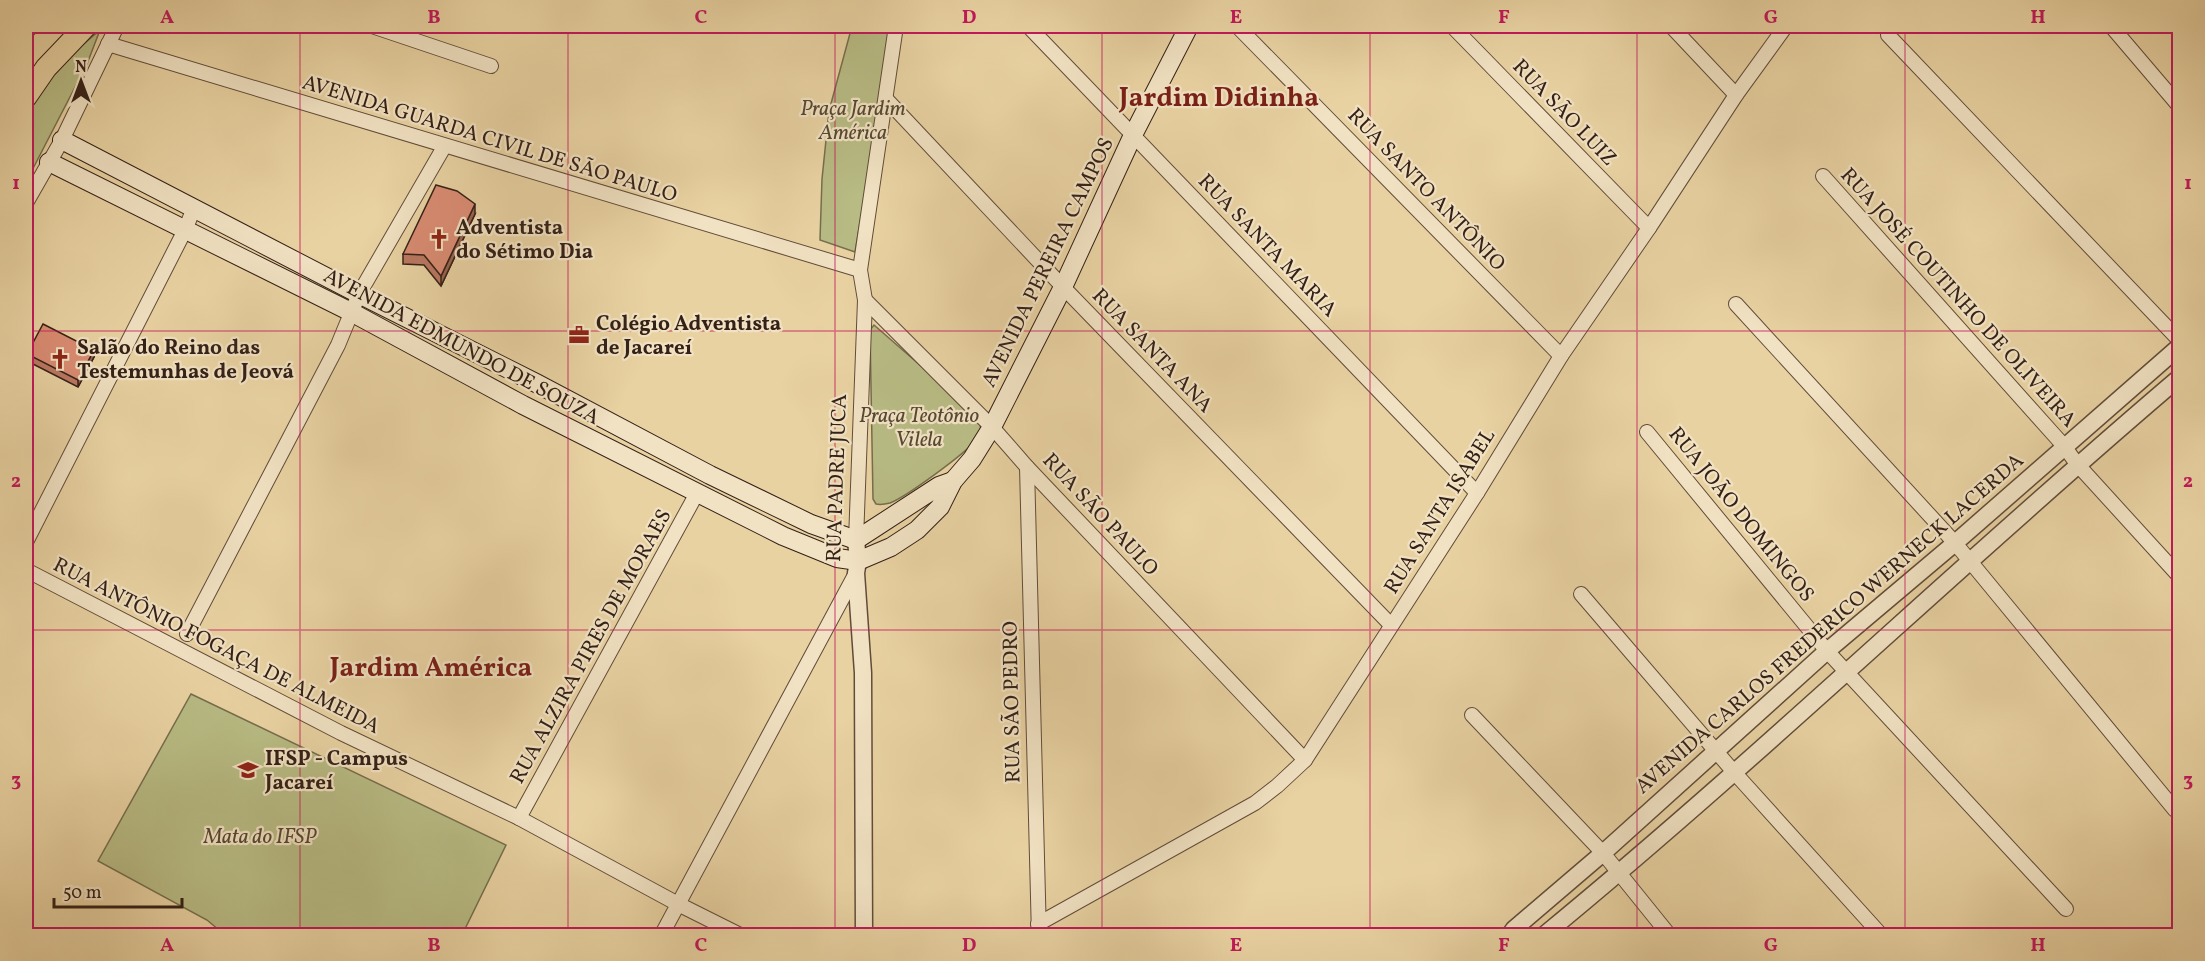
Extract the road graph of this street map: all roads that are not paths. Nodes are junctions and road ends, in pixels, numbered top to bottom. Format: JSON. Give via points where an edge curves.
{"nodes":[{"id":1,"x":32,"y":26,"type":"edge"},
{"id":2,"x":86,"y":26,"type":"edge"},
{"id":3,"x":117,"y":26,"type":"edge"},
{"id":4,"x":372,"y":26,"type":"edge"},
{"id":5,"x":896,"y":26,"type":"edge"},
{"id":6,"x":1028,"y":26,"type":"edge"},
{"id":7,"x":1189,"y":26,"type":"edge"},
{"id":8,"x":1237,"y":26,"type":"edge"},
{"id":9,"x":1452,"y":26,"type":"edge"},
{"id":10,"x":1671,"y":26,"type":"edge"},
{"id":11,"x":1786,"y":26,"type":"edge"},
{"id":12,"x":2111,"y":26,"type":"edge"},
{"id":13,"x":26,"y":32,"type":"edge"},
{"id":14,"x":1888,"y":35,"type":"dead end"},
{"id":15,"x":108,"y":44,"type":"junction"},
{"id":16,"x":491,"y":66,"type":"dead end"},
{"id":17,"x":1736,"y":95,"type":"junction"},
{"id":18,"x":26,"y":97,"type":"edge"},
{"id":19,"x":887,"y":100,"type":"junction"},
{"id":20,"x":2180,"y":107,"type":"edge"},
{"id":21,"x":1133,"y":135,"type":"junction"},
{"id":22,"x":62,"y":140,"type":"junction"},
{"id":23,"x":444,"y":147,"type":"junction"},
{"id":24,"x":49,"y":162,"type":"junction"},
{"id":25,"x":1823,"y":176,"type":"dead end"},
{"id":26,"x":26,"y":203,"type":"edge"},
{"id":27,"x":194,"y":208,"type":"junction"},
{"id":28,"x":1649,"y":228,"type":"junction"},
{"id":29,"x":186,"y":230,"type":"junction"},
{"id":30,"x":861,"y":270,"type":"junction"},
{"id":31,"x":1063,"y":287,"type":"junction"},
{"id":32,"x":359,"y":294,"type":"junction"},
{"id":33,"x":865,"y":300,"type":"junction"},
{"id":34,"x":1736,"y":304,"type":"dead end"},
{"id":35,"x":351,"y":312,"type":"junction"},
{"id":36,"x":2180,"y":341,"type":"edge"},
{"id":37,"x":2180,"y":346,"type":"edge"},
{"id":38,"x":1561,"y":356,"type":"junction"},
{"id":39,"x":2180,"y":377,"type":"edge"},
{"id":40,"x":993,"y":427,"type":"junction"},
{"id":41,"x":1647,"y":432,"type":"dead end"},
{"id":42,"x":2064,"y":446,"type":"junction"},
{"id":43,"x":2077,"y":464,"type":"junction"},
{"id":44,"x":1027,"y":467,"type":"junction"},
{"id":45,"x":953,"y":481,"type":"junction"},
{"id":46,"x":697,"y":493,"type":"junction"},
{"id":47,"x":1477,"y":493,"type":"junction"},
{"id":48,"x":856,"y":540,"type":"junction"},
{"id":49,"x":26,"y":542,"type":"edge"},
{"id":50,"x":1955,"y":543,"type":"junction"},
{"id":51,"x":1970,"y":561,"type":"junction"},
{"id":52,"x":857,"y":567,"type":"junction"},
{"id":53,"x":26,"y":570,"type":"edge"},
{"id":54,"x":2180,"y":577,"type":"edge"},
{"id":55,"x":1581,"y":594,"type":"dead end"},
{"id":56,"x":1391,"y":625,"type":"junction"},
{"id":57,"x":187,"y":634,"type":"dead end"},
{"id":58,"x":1827,"y":651,"type":"junction"},
{"id":59,"x":1847,"y":672,"type":"junction"},
{"id":60,"x":1472,"y":715,"type":"dead end"},
{"id":61,"x":1716,"y":751,"type":"junction"},
{"id":62,"x":1305,"y":759,"type":"junction"},
{"id":63,"x":1734,"y":771,"type":"junction"},
{"id":64,"x":2175,"y":810,"type":"dead end"},
{"id":65,"x":519,"y":818,"type":"junction"},
{"id":66,"x":1603,"y":853,"type":"junction"},
{"id":67,"x":1620,"y":872,"type":"junction"},
{"id":68,"x":678,"y":904,"type":"junction"},
{"id":69,"x":2066,"y":909,"type":"dead end"},
{"id":70,"x":1039,"y":930,"type":"edge"},
{"id":71,"x":661,"y":936,"type":"edge"},
{"id":72,"x":742,"y":936,"type":"edge"},
{"id":73,"x":864,"y":936,"type":"edge"},
{"id":74,"x":1509,"y":936,"type":"edge"},
{"id":75,"x":1543,"y":936,"type":"edge"},
{"id":76,"x":1670,"y":936,"type":"edge"},
{"id":77,"x":1882,"y":936,"type":"edge"}],
"edges":[{"from":1,"to":13,"type":"street"},
{"from":2,"to":18,"type":"main road","via":[[46,68]]},
{"from":3,"to":15,"type":"street"},
{"from":4,"to":16,"type":"street"},
{"from":5,"to":19,"type":"street","name":"RUA PADRE JUCA"},
{"from":6,"to":21,"type":"street","name":"RUA SANTA MARIA"},
{"from":7,"to":21,"type":"main road","name":"AVENIDA PEREIRA CAMPOS"},
{"from":8,"to":38,"type":"street","name":"RUA SANTO ANTÔNIO"},
{"from":9,"to":28,"type":"street","name":"RUA SÃO LUIZ"},
{"from":10,"to":17,"type":"street"},
{"from":11,"to":17,"type":"street","name":"RUA SANTA ISABEL"},
{"from":12,"to":20,"type":"street"},
{"from":14,"to":36,"type":"street"},
{"from":15,"to":22,"type":"street"},
{"from":15,"to":23,"type":"street","name":"AVENIDA GUARDA CIVIL DE SÃO PAULO"},
{"from":17,"to":28,"type":"street","name":"RUA SANTA ISABEL"},
{"from":19,"to":30,"type":"street","name":"RUA PADRE JUCA"},
{"from":19,"to":31,"type":"street","name":"RUA SANTA ANA"},
{"from":21,"to":31,"type":"main road","name":"AVENIDA PEREIRA CAMPOS"},
{"from":21,"to":47,"type":"street","name":"RUA SANTA MARIA"},
{"from":22,"to":24,"type":"street"},
{"from":22,"to":27,"type":"main road","name":"AVENIDA EDMUNDO DE SOUZA"},
{"from":23,"to":30,"type":"street","name":"AVENIDA GUARDA CIVIL DE SÃO PAULO"},
{"from":23,"to":32,"type":"street"},
{"from":24,"to":26,"type":"street"},
{"from":24,"to":29,"type":"main road","name":"AVENIDA EDMUNDO DE SOUZA"},
{"from":25,"to":42,"type":"street","name":"RUA JOSÉ COUTINHO DE OLIVEIRA"},
{"from":27,"to":29,"type":"street"},
{"from":27,"to":32,"type":"main road","name":"AVENIDA EDMUNDO DE SOUZA"},
{"from":28,"to":38,"type":"street","name":"RUA SANTA ISABEL"},
{"from":29,"to":35,"type":"main road","name":"AVENIDA EDMUNDO DE SOUZA"},
{"from":29,"to":49,"type":"street"},
{"from":30,"to":33,"type":"street","name":"RUA PADRE JUCA"},
{"from":31,"to":40,"type":"main road","name":"AVENIDA PEREIRA CAMPOS"},
{"from":31,"to":56,"type":"street","name":"RUA SANTA ANA"},
{"from":32,"to":35,"type":"street"},
{"from":32,"to":48,"type":"main road","name":"AVENIDA EDMUNDO DE SOUZA","via":[[710,475],[811,524]]},
{"from":33,"to":40,"type":"street","name":"RUA SÃO PAULO"},
{"from":33,"to":48,"type":"street","name":"RUA PADRE JUCA"},
{"from":34,"to":50,"type":"street"},
{"from":35,"to":46,"type":"main road","name":"AVENIDA EDMUNDO DE SOUZA"},
{"from":35,"to":57,"type":"street","via":[[338,345]]},
{"from":37,"to":42,"type":"street","name":"AVENIDA CARLOS FREDERICO WERNECK LACERDA"},
{"from":38,"to":47,"type":"street","name":"RUA SANTA ISABEL"},
{"from":39,"to":43,"type":"street","name":"AVENIDA CARLOS FREDERICO WERNECK LACERDA"},
{"from":40,"to":44,"type":"street","name":"RUA SÃO PAULO"},
{"from":40,"to":45,"type":"main road","name":"AVENIDA PEREIRA CAMPOS"},
{"from":41,"to":58,"type":"street","name":"RUA JOÃO DOMINGOS"},
{"from":42,"to":43,"type":"street","name":"RUA JOSÉ COUTINHO DE OLIVEIRA"},
{"from":42,"to":50,"type":"street","name":"AVENIDA CARLOS FREDERICO WERNECK LACERDA"},
{"from":43,"to":51,"type":"street","name":"AVENIDA CARLOS FREDERICO WERNECK LACERDA"},
{"from":43,"to":54,"type":"street","name":"RUA JOSÉ COUTINHO DE OLIVEIRA"},
{"from":44,"to":62,"type":"street","name":"RUA SÃO PAULO"},
{"from":44,"to":70,"type":"street","name":"RUA SÃO PEDRO"},
{"from":45,"to":48,"type":"main road","name":"AVENIDA PEREIRA CAMPOS"},
{"from":45,"to":52,"type":"main road","name":"AVENIDA PEREIRA CAMPOS","via":[[940,507],[916,530]]},
{"from":46,"to":52,"type":"main road","name":"AVENIDA EDMUNDO DE SOUZA"},
{"from":46,"to":65,"type":"street","name":"RUA ALZIRA PIRES DE MORAES"},
{"from":47,"to":56,"type":"street","name":"RUA SANTA ISABEL"},
{"from":48,"to":52,"type":"street","name":"RUA PADRE JUCA"},
{"from":50,"to":51,"type":"street"},
{"from":50,"to":58,"type":"street","name":"AVENIDA CARLOS FREDERICO WERNECK LACERDA"},
{"from":51,"to":59,"type":"street","name":"AVENIDA CARLOS FREDERICO WERNECK LACERDA"},
{"from":51,"to":64,"type":"street"},
{"from":52,"to":68,"type":"street"},
{"from":52,"to":73,"type":"street","name":"RUA PADRE JUCA","via":[[863,673]]},
{"from":53,"to":65,"type":"street","name":"RUA ANTÔNIO FOGAÇA DE ALMEIDA","via":[[341,733]]},
{"from":55,"to":61,"type":"street"},
{"from":56,"to":62,"type":"street","name":"RUA SANTA ISABEL"},
{"from":58,"to":59,"type":"street","name":"RUA JOÃO DOMINGOS"},
{"from":58,"to":61,"type":"street","name":"AVENIDA CARLOS FREDERICO WERNECK LACERDA"},
{"from":59,"to":63,"type":"street","name":"AVENIDA CARLOS FREDERICO WERNECK LACERDA"},
{"from":59,"to":69,"type":"street","name":"RUA JOÃO DOMINGOS"},
{"from":60,"to":66,"type":"street"},
{"from":61,"to":63,"type":"street"},
{"from":61,"to":66,"type":"street","name":"AVENIDA CARLOS FREDERICO WERNECK LACERDA"},
{"from":62,"to":70,"type":"street","name":"RUA SANTA ISABEL","via":[[1255,803]]},
{"from":63,"to":67,"type":"street","name":"AVENIDA CARLOS FREDERICO WERNECK LACERDA"},
{"from":63,"to":77,"type":"street"},
{"from":65,"to":68,"type":"street","name":"RUA ANTÔNIO FOGAÇA DE ALMEIDA"},
{"from":66,"to":67,"type":"street"},
{"from":66,"to":74,"type":"street","name":"AVENIDA CARLOS FREDERICO WERNECK LACERDA"},
{"from":67,"to":75,"type":"street","name":"AVENIDA CARLOS FREDERICO WERNECK LACERDA"},
{"from":67,"to":76,"type":"street"},
{"from":68,"to":71,"type":"street"},
{"from":68,"to":72,"type":"street","name":"RUA ANTÔNIO FOGAÇA DE ALMEIDA"}]}
